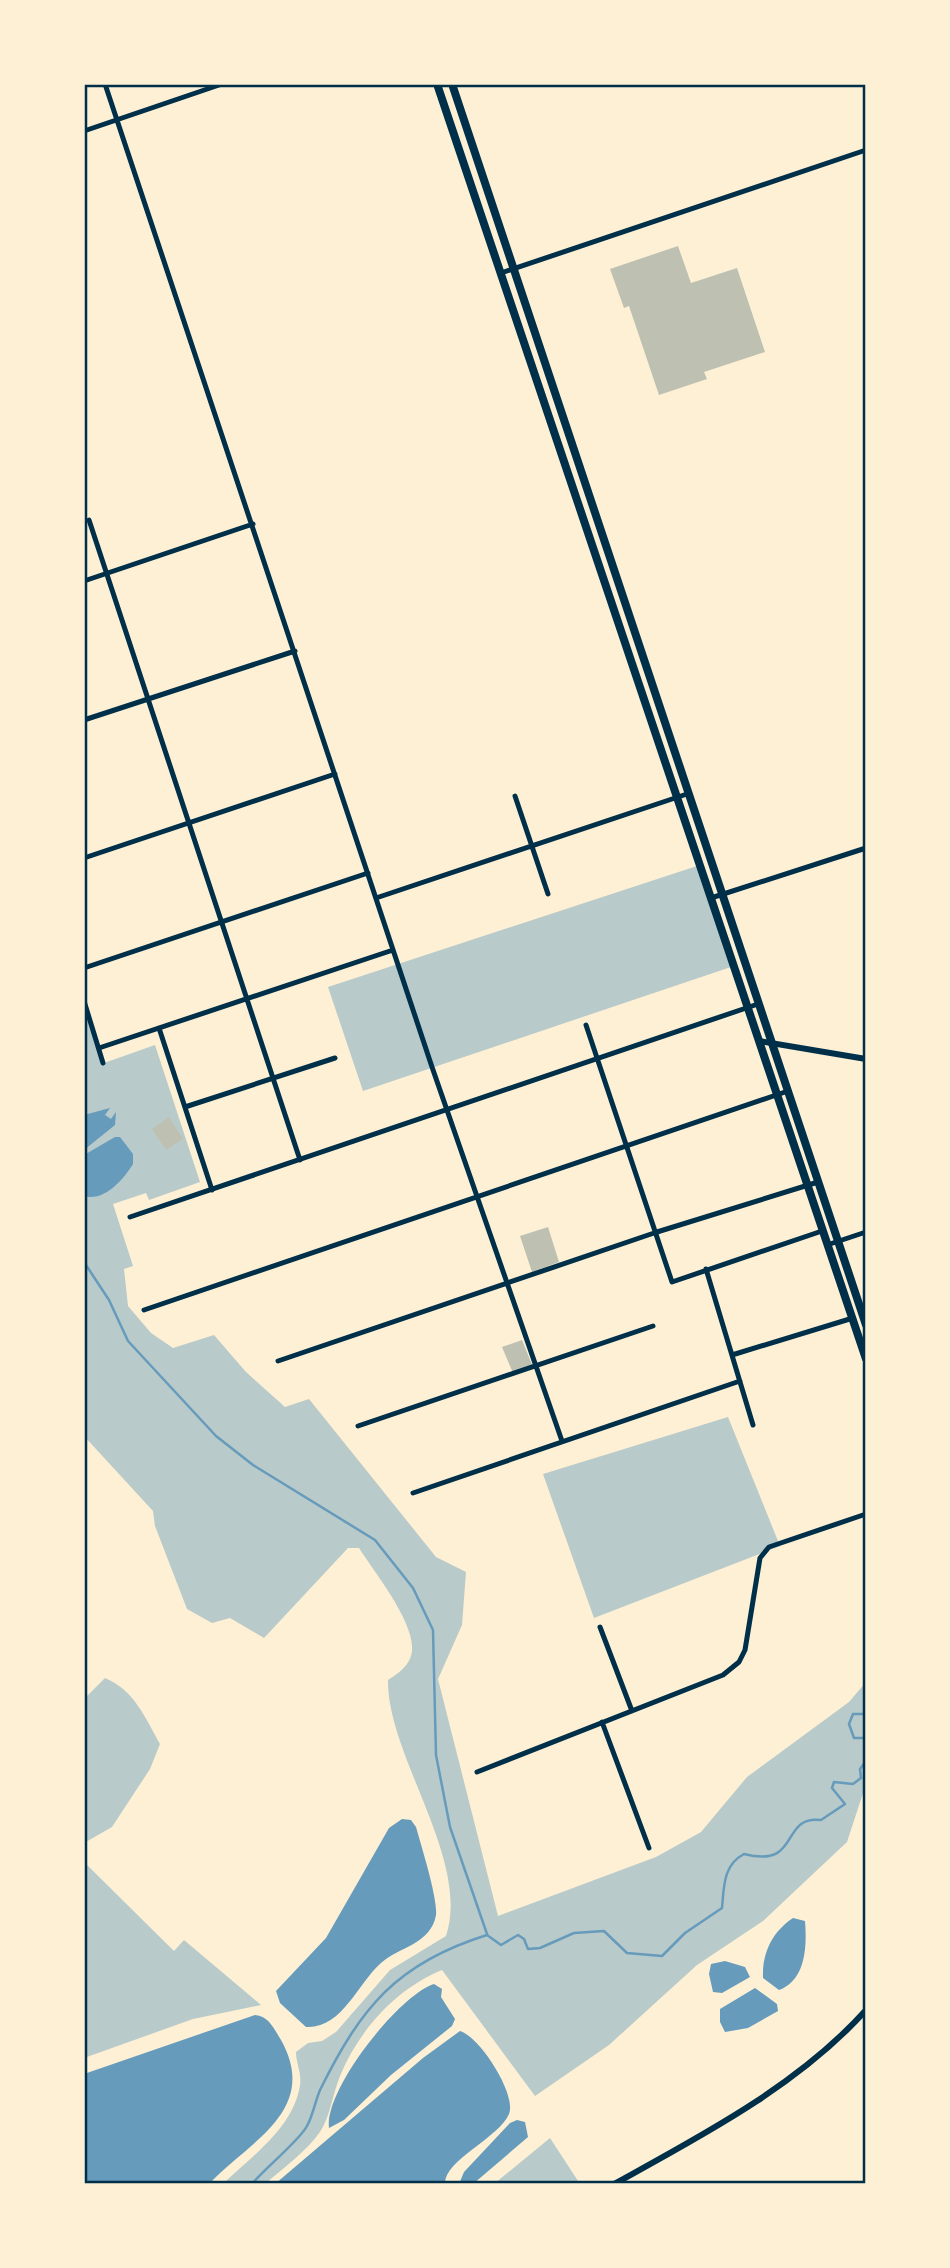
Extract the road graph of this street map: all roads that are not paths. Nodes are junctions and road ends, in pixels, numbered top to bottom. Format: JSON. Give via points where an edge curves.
{"nodes":[{"id":1,"x":105,"y":84,"type":"edge"},
{"id":2,"x":222,"y":84,"type":"edge"},
{"id":3,"x":437,"y":84,"type":"edge"},
{"id":4,"x":452,"y":84,"type":"edge"},
{"id":5,"x":117,"y":120,"type":"junction"},
{"id":6,"x":466,"y":130,"type":"junction"},
{"id":7,"x":84,"y":131,"type":"edge"},
{"id":8,"x":454,"y":134,"type":"junction"},
{"id":9,"x":866,"y":150,"type":"edge"},
{"id":10,"x":513,"y":268,"type":"junction"},
{"id":11,"x":500,"y":273,"type":"junction"},
{"id":12,"x":89,"y":520,"type":"dead end"},
{"id":13,"x":253,"y":524,"type":"junction"},
{"id":14,"x":107,"y":574,"type":"junction"},
{"id":15,"x":84,"y":581,"type":"edge"},
{"id":16,"x":295,"y":651,"type":"junction"},
{"id":17,"x":149,"y":699,"type":"junction"},
{"id":18,"x":84,"y":720,"type":"edge"},
{"id":19,"x":672,"y":747,"type":"junction"},
{"id":20,"x":662,"y":751,"type":"junction"},
{"id":21,"x":335,"y":774,"type":"junction"},
{"id":22,"x":687,"y":794,"type":"junction"},
{"id":23,"x":515,"y":796,"type":"dead end"},
{"id":24,"x":678,"y":798,"type":"junction"},
{"id":25,"x":190,"y":820,"type":"junction"},
{"id":26,"x":532,"y":846,"type":"junction"},
{"id":27,"x":866,"y":848,"type":"edge"},
{"id":28,"x":84,"y":858,"type":"edge"},
{"id":29,"x":368,"y":873,"type":"junction"},
{"id":30,"x":548,"y":894,"type":"dead end"},
{"id":31,"x":721,"y":895,"type":"junction"},
{"id":32,"x":376,"y":898,"type":"junction"},
{"id":33,"x":711,"y":898,"type":"junction"},
{"id":34,"x":222,"y":922,"type":"junction"},
{"id":35,"x":393,"y":950,"type":"junction"},
{"id":36,"x":84,"y":968,"type":"edge"},
{"id":37,"x":248,"y":998,"type":"junction"},
{"id":38,"x":84,"y":1001,"type":"edge"},
{"id":39,"x":758,"y":1004,"type":"junction"},
{"id":40,"x":748,"y":1008,"type":"junction"},
{"id":41,"x":586,"y":1025,"type":"dead end"},
{"id":42,"x":159,"y":1028,"type":"junction"},
{"id":43,"x":759,"y":1041,"type":"junction"},
{"id":44,"x":771,"y":1042,"type":"junction"},
{"id":45,"x":99,"y":1048,"type":"junction"},
{"id":46,"x":335,"y":1058,"type":"dead end"},
{"id":47,"x":597,"y":1058,"type":"junction"},
{"id":48,"x":866,"y":1059,"type":"edge"},
{"id":49,"x":103,"y":1063,"type":"dead end"},
{"id":50,"x":274,"y":1078,"type":"junction"},
{"id":51,"x":788,"y":1091,"type":"junction"},
{"id":52,"x":777,"y":1095,"type":"junction"},
{"id":53,"x":185,"y":1107,"type":"junction"},
{"id":54,"x":447,"y":1109,"type":"junction"},
{"id":55,"x":626,"y":1147,"type":"junction"},
{"id":56,"x":300,"y":1160,"type":"junction"},
{"id":57,"x":818,"y":1181,"type":"junction"},
{"id":58,"x":807,"y":1185,"type":"junction"},
{"id":59,"x":212,"y":1190,"type":"junction"},
{"id":60,"x":477,"y":1197,"type":"junction"},
{"id":61,"x":130,"y":1217,"type":"dead end"},
{"id":62,"x":822,"y":1231,"type":"junction"},
{"id":63,"x":657,"y":1232,"type":"junction"},
{"id":64,"x":866,"y":1232,"type":"edge"},
{"id":65,"x":837,"y":1242,"type":"junction"},
{"id":66,"x":827,"y":1245,"type":"junction"},
{"id":67,"x":706,"y":1269,"type":"junction"},
{"id":68,"x":508,"y":1285,"type":"junction"},
{"id":69,"x":144,"y":1310,"type":"dead end"},
{"id":70,"x":863,"y":1315,"type":"junction"},
{"id":71,"x":852,"y":1318,"type":"junction"},
{"id":72,"x":866,"y":1325,"type":"edge"},
{"id":73,"x":653,"y":1326,"type":"dead end"},
{"id":74,"x":732,"y":1355,"type":"junction"},
{"id":75,"x":866,"y":1359,"type":"edge"},
{"id":76,"x":278,"y":1361,"type":"dead end"},
{"id":77,"x":536,"y":1366,"type":"junction"},
{"id":78,"x":740,"y":1381,"type":"junction"},
{"id":79,"x":753,"y":1425,"type":"dead end"},
{"id":80,"x":358,"y":1426,"type":"dead end"},
{"id":81,"x":562,"y":1441,"type":"junction"},
{"id":82,"x":412,"y":1493,"type":"dead end"},
{"id":83,"x":866,"y":1514,"type":"edge"},
{"id":84,"x":600,"y":1627,"type":"dead end"},
{"id":85,"x":632,"y":1710,"type":"junction"},
{"id":86,"x":602,"y":1722,"type":"junction"},
{"id":87,"x":477,"y":1772,"type":"dead end"},
{"id":88,"x":649,"y":1848,"type":"dead end"},
{"id":89,"x":866,"y":2010,"type":"edge"},
{"id":90,"x":614,"y":2184,"type":"edge"}],
"edges":[{"from":1,"to":5,"type":"street"},
{"from":2,"to":5,"type":"street"},
{"from":3,"to":8,"type":"main road"},
{"from":4,"to":6,"type":"main road"},
{"from":5,"to":7,"type":"street"},
{"from":5,"to":13,"type":"street"},
{"from":6,"to":8,"type":"main road"},
{"from":6,"to":10,"type":"main road"},
{"from":8,"to":11,"type":"main road"},
{"from":9,"to":10,"type":"street"},
{"from":10,"to":11,"type":"street"},
{"from":10,"to":19,"type":"main road"},
{"from":11,"to":20,"type":"main road"},
{"from":12,"to":14,"type":"street"},
{"from":13,"to":14,"type":"street"},
{"from":13,"to":16,"type":"street"},
{"from":14,"to":15,"type":"street"},
{"from":14,"to":17,"type":"street"},
{"from":16,"to":17,"type":"street"},
{"from":16,"to":21,"type":"street"},
{"from":17,"to":18,"type":"street"},
{"from":17,"to":25,"type":"street"},
{"from":19,"to":20,"type":"main road"},
{"from":19,"to":22,"type":"main road"},
{"from":20,"to":24,"type":"main road"},
{"from":21,"to":25,"type":"street"},
{"from":21,"to":29,"type":"street"},
{"from":22,"to":24,"type":"street"},
{"from":22,"to":31,"type":"main road"},
{"from":23,"to":26,"type":"street"},
{"from":24,"to":26,"type":"street"},
{"from":24,"to":33,"type":"main road"},
{"from":25,"to":28,"type":"street"},
{"from":25,"to":34,"type":"street"},
{"from":26,"to":30,"type":"street"},
{"from":26,"to":32,"type":"street"},
{"from":27,"to":31,"type":"street"},
{"from":29,"to":32,"type":"street"},
{"from":29,"to":34,"type":"street"},
{"from":31,"to":33,"type":"street"},
{"from":31,"to":39,"type":"main road"},
{"from":32,"to":35,"type":"street"},
{"from":33,"to":40,"type":"main road"},
{"from":34,"to":36,"type":"street"},
{"from":34,"to":37,"type":"street"},
{"from":35,"to":37,"type":"street"},
{"from":35,"to":54,"type":"street"},
{"from":37,"to":42,"type":"street"},
{"from":37,"to":50,"type":"street"},
{"from":38,"to":45,"type":"street"},
{"from":39,"to":40,"type":"street"},
{"from":39,"to":44,"type":"main road"},
{"from":40,"to":43,"type":"main road"},
{"from":40,"to":47,"type":"street"},
{"from":41,"to":47,"type":"street"},
{"from":42,"to":45,"type":"street"},
{"from":42,"to":53,"type":"street"},
{"from":43,"to":44,"type":"street"},
{"from":43,"to":52,"type":"main road"},
{"from":44,"to":48,"type":"street"},
{"from":44,"to":51,"type":"main road"},
{"from":45,"to":49,"type":"street"},
{"from":46,"to":50,"type":"street"},
{"from":47,"to":54,"type":"street"},
{"from":47,"to":55,"type":"street"},
{"from":50,"to":53,"type":"street"},
{"from":50,"to":56,"type":"street"},
{"from":51,"to":52,"type":"street"},
{"from":51,"to":57,"type":"main road"},
{"from":52,"to":55,"type":"street"},
{"from":52,"to":58,"type":"main road"},
{"from":53,"to":59,"type":"street"},
{"from":54,"to":56,"type":"street"},
{"from":54,"to":60,"type":"street"},
{"from":55,"to":60,"type":"street"},
{"from":55,"to":63,"type":"street"},
{"from":56,"to":59,"type":"street"},
{"from":57,"to":58,"type":"street"},
{"from":57,"to":65,"type":"main road"},
{"from":58,"to":62,"type":"main road"},
{"from":58,"to":63,"type":"street"},
{"from":59,"to":61,"type":"street"},
{"from":60,"to":68,"type":"street"},
{"from":60,"to":69,"type":"street"},
{"from":62,"to":66,"type":"main road"},
{"from":62,"to":67,"type":"street"},
{"from":63,"to":67,"type":"street","via":[[672,1282]]},
{"from":63,"to":68,"type":"street"},
{"from":64,"to":65,"type":"street"},
{"from":65,"to":66,"type":"street"},
{"from":65,"to":70,"type":"main road"},
{"from":66,"to":71,"type":"main road"},
{"from":67,"to":74,"type":"street"},
{"from":68,"to":76,"type":"street"},
{"from":68,"to":77,"type":"street"},
{"from":70,"to":71,"type":"street"},
{"from":70,"to":72,"type":"main road"},
{"from":71,"to":74,"type":"street"},
{"from":71,"to":75,"type":"main road"},
{"from":73,"to":77,"type":"street"},
{"from":74,"to":78,"type":"street"},
{"from":77,"to":80,"type":"street"},
{"from":77,"to":81,"type":"street"},
{"from":78,"to":79,"type":"street"},
{"from":78,"to":81,"type":"street"},
{"from":81,"to":82,"type":"street"},
{"from":83,"to":85,"type":"street","via":[[769,1547],[760,1558],[745,1650],[738,1662],[723,1675]]},
{"from":84,"to":85,"type":"street"},
{"from":85,"to":86,"type":"street"},
{"from":86,"to":87,"type":"street"},
{"from":86,"to":88,"type":"street"},
{"from":89,"to":90,"type":"street","via":[[804,2069]]}]}
